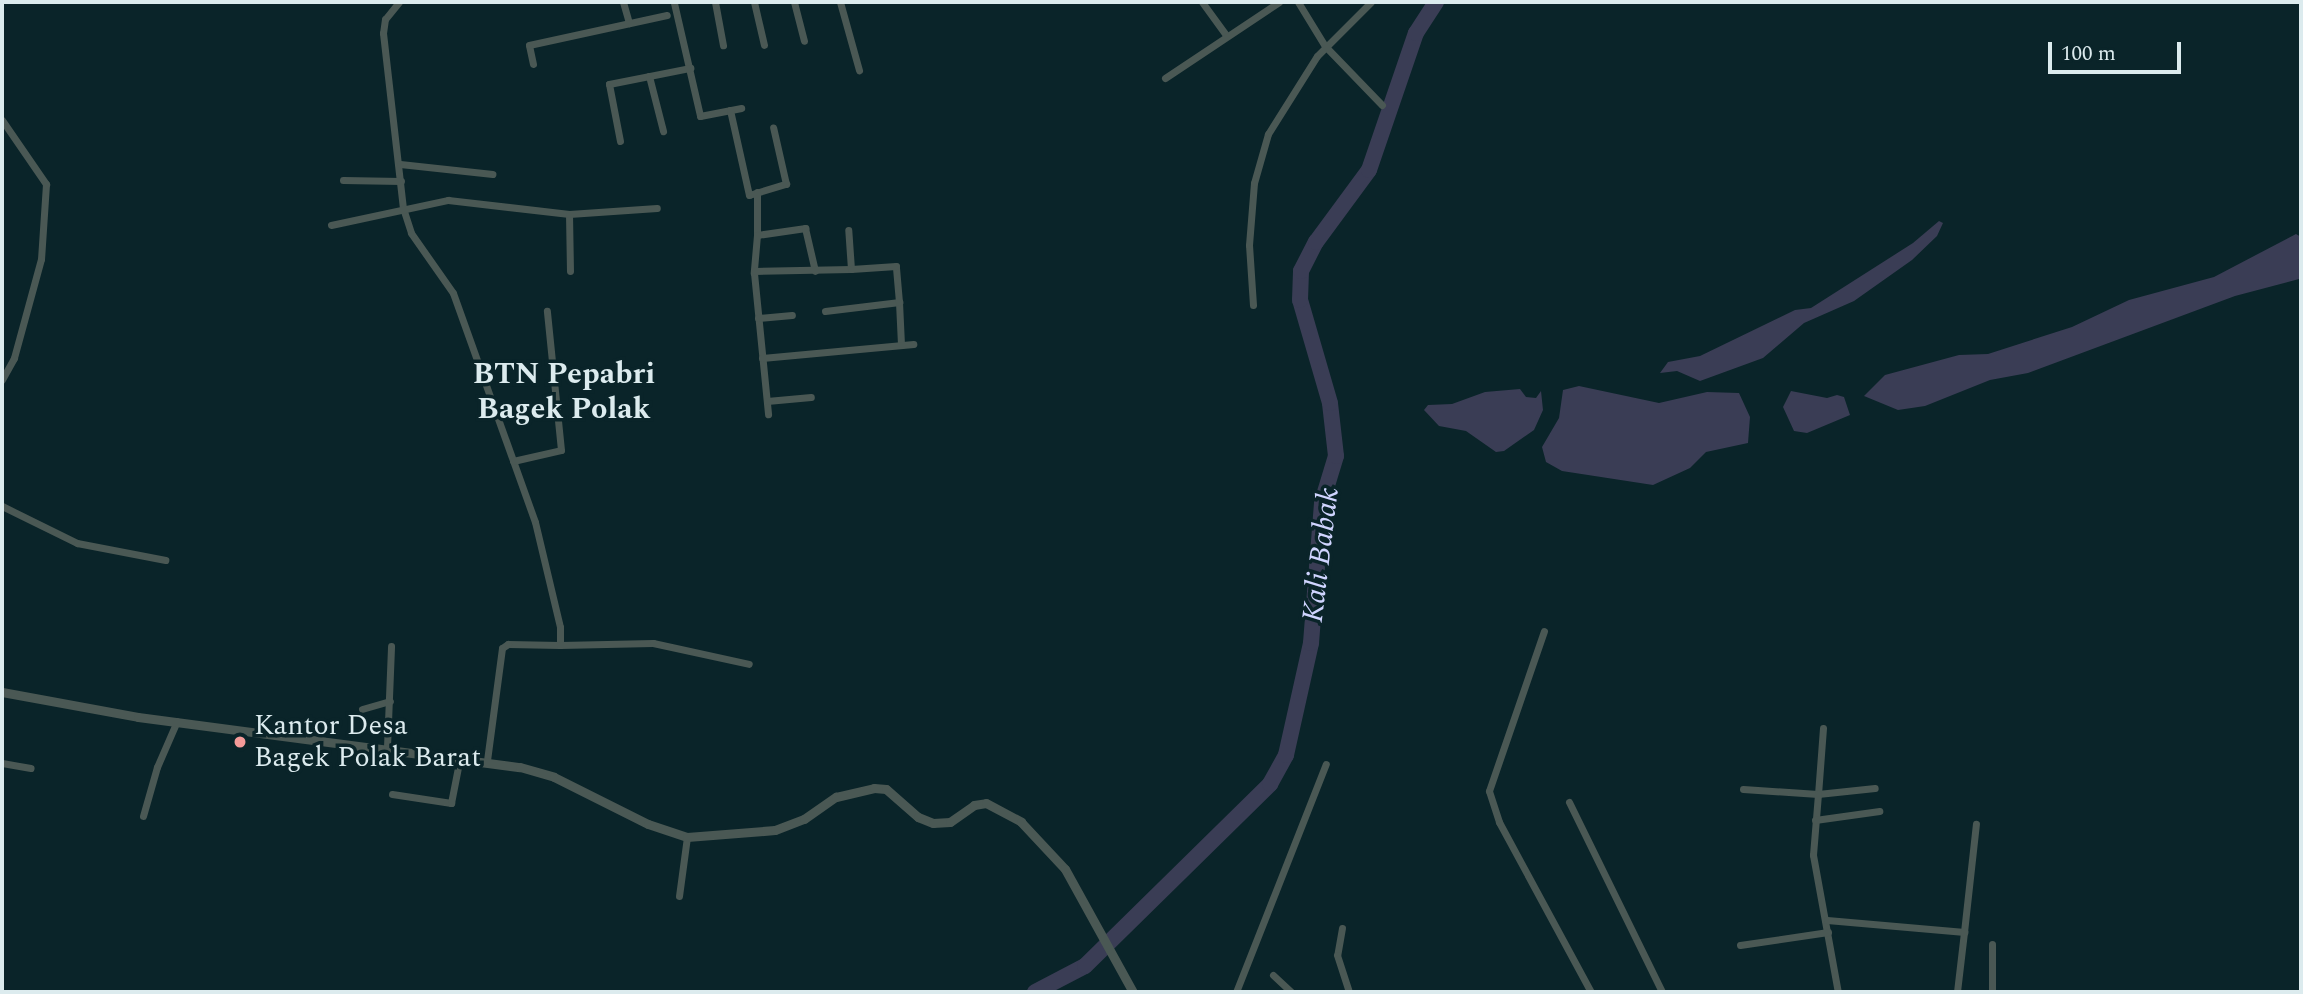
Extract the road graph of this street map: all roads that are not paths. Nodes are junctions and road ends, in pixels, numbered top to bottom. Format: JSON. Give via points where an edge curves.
{"nodes":[{"id":1,"x":399,"y":2,"type":"edge"},
{"id":2,"x":623,"y":2,"type":"edge"},
{"id":3,"x":672,"y":2,"type":"edge"},
{"id":4,"x":680,"y":2,"type":"edge"},
{"id":5,"x":715,"y":2,"type":"edge"},
{"id":6,"x":754,"y":2,"type":"edge"},
{"id":7,"x":794,"y":2,"type":"edge"},
{"id":8,"x":840,"y":2,"type":"edge"},
{"id":9,"x":1202,"y":2,"type":"edge"},
{"id":10,"x":1279,"y":2,"type":"edge"},
{"id":11,"x":1298,"y":2,"type":"edge"},
{"id":12,"x":1371,"y":2,"type":"edge"},
{"id":13,"x":667,"y":15,"type":"dead end"},
{"id":14,"x":629,"y":23,"type":"junction"},
{"id":15,"x":1226,"y":35,"type":"junction"},
{"id":16,"x":804,"y":41,"type":"dead end"},
{"id":17,"x":723,"y":45,"type":"dead end"},
{"id":18,"x":764,"y":46,"type":"dead end"},
{"id":19,"x":1325,"y":46,"type":"junction"},
{"id":20,"x":533,"y":64,"type":"dead end"},
{"id":21,"x":690,"y":68,"type":"junction"},
{"id":22,"x":859,"y":70,"type":"dead end"},
{"id":23,"x":649,"y":76,"type":"junction"},
{"id":24,"x":1166,"y":78,"type":"dead end"},
{"id":25,"x":1382,"y":106,"type":"dead end"},
{"id":26,"x":741,"y":108,"type":"dead end"},
{"id":27,"x":730,"y":110,"type":"junction"},
{"id":28,"x":2,"y":120,"type":"edge"},
{"id":29,"x":773,"y":127,"type":"dead end"},
{"id":30,"x":663,"y":131,"type":"dead end"},
{"id":31,"x":620,"y":142,"type":"dead end"},
{"id":32,"x":400,"y":164,"type":"junction"},
{"id":33,"x":492,"y":174,"type":"dead end"},
{"id":34,"x":343,"y":180,"type":"dead end"},
{"id":35,"x":401,"y":181,"type":"junction"},
{"id":36,"x":757,"y":192,"type":"junction"},
{"id":37,"x":403,"y":208,"type":"junction"},
{"id":38,"x":657,"y":208,"type":"dead end"},
{"id":39,"x":569,"y":214,"type":"junction"},
{"id":40,"x":331,"y":225,"type":"dead end"},
{"id":41,"x":848,"y":230,"type":"dead end"},
{"id":42,"x":757,"y":235,"type":"junction"},
{"id":43,"x":851,"y":269,"type":"junction"},
{"id":44,"x":570,"y":271,"type":"dead end"},
{"id":45,"x":754,"y":271,"type":"junction"},
{"id":46,"x":815,"y":271,"type":"junction"},
{"id":47,"x":899,"y":302,"type":"junction"},
{"id":48,"x":1253,"y":305,"type":"dead end"},
{"id":49,"x":547,"y":311,"type":"dead end"},
{"id":50,"x":825,"y":311,"type":"dead end"},
{"id":51,"x":792,"y":315,"type":"dead end"},
{"id":52,"x":758,"y":318,"type":"junction"},
{"id":53,"x":913,"y":344,"type":"dead end"},
{"id":54,"x":901,"y":345,"type":"junction"},
{"id":55,"x":762,"y":358,"type":"junction"},
{"id":56,"x":2,"y":380,"type":"edge"},
{"id":57,"x":811,"y":397,"type":"dead end"},
{"id":58,"x":766,"y":401,"type":"junction"},
{"id":59,"x":768,"y":414,"type":"dead end"},
{"id":60,"x":513,"y":461,"type":"junction"},
{"id":61,"x":2,"y":506,"type":"edge"},
{"id":62,"x":165,"y":560,"type":"dead end"},
{"id":63,"x":1544,"y":631,"type":"dead end"},
{"id":64,"x":561,"y":645,"type":"junction"},
{"id":65,"x":391,"y":646,"type":"dead end"},
{"id":66,"x":749,"y":664,"type":"dead end"},
{"id":67,"x":2,"y":692,"type":"edge"},
{"id":68,"x":390,"y":701,"type":"junction"},
{"id":69,"x":362,"y":709,"type":"dead end"},
{"id":70,"x":177,"y":722,"type":"junction"},
{"id":71,"x":1823,"y":728,"type":"dead end"},
{"id":72,"x":387,"y":747,"type":"junction"},
{"id":73,"x":460,"y":757,"type":"junction"},
{"id":74,"x":487,"y":760,"type":"junction"},
{"id":75,"x":2,"y":763,"type":"edge"},
{"id":76,"x":1326,"y":764,"type":"dead end"},
{"id":77,"x":32,"y":768,"type":"dead end"},
{"id":78,"x":1875,"y":788,"type":"dead end"},
{"id":79,"x":1743,"y":789,"type":"dead end"},
{"id":80,"x":392,"y":794,"type":"dead end"},
{"id":81,"x":1818,"y":794,"type":"junction"},
{"id":82,"x":1569,"y":802,"type":"dead end"},
{"id":83,"x":1879,"y":811,"type":"dead end"},
{"id":84,"x":143,"y":816,"type":"dead end"},
{"id":85,"x":1815,"y":820,"type":"junction"},
{"id":86,"x":1976,"y":824,"type":"dead end"},
{"id":87,"x":687,"y":837,"type":"junction"},
{"id":88,"x":679,"y":896,"type":"dead end"},
{"id":89,"x":1827,"y":920,"type":"junction"},
{"id":90,"x":1342,"y":928,"type":"dead end"},
{"id":91,"x":1828,"y":932,"type":"junction"},
{"id":92,"x":1964,"y":932,"type":"junction"},
{"id":93,"x":1740,"y":944,"type":"dead end"},
{"id":94,"x":1992,"y":944,"type":"dead end"},
{"id":95,"x":1273,"y":975,"type":"dead end"},
{"id":96,"x":1133,"y":992,"type":"edge"},
{"id":97,"x":1236,"y":992,"type":"edge"},
{"id":98,"x":1291,"y":992,"type":"edge"},
{"id":99,"x":1349,"y":992,"type":"edge"},
{"id":100,"x":1591,"y":992,"type":"edge"},
{"id":101,"x":1662,"y":992,"type":"edge"},
{"id":102,"x":1838,"y":992,"type":"edge"},
{"id":103,"x":1957,"y":992,"type":"edge"},
{"id":104,"x":1992,"y":992,"type":"edge"}],
"edges":[{"from":1,"to":32,"type":"street","via":[[385,19],[383,33]]},
{"from":2,"to":14,"type":"street"},
{"from":3,"to":4,"type":"street"},
{"from":3,"to":21,"type":"street"},
{"from":5,"to":17,"type":"street"},
{"from":6,"to":18,"type":"street"},
{"from":7,"to":16,"type":"street"},
{"from":8,"to":22,"type":"street"},
{"from":9,"to":15,"type":"street"},
{"from":10,"to":15,"type":"street"},
{"from":11,"to":19,"type":"street"},
{"from":12,"to":19,"type":"street"},
{"from":13,"to":14,"type":"street"},
{"from":14,"to":20,"type":"street","via":[[529,46]]},
{"from":15,"to":24,"type":"street"},
{"from":19,"to":25,"type":"street"},
{"from":19,"to":48,"type":"street","via":[[1275,121],[1256,170],[1250,246]]},
{"from":21,"to":23,"type":"street"},
{"from":21,"to":27,"type":"street","via":[[700,116]]},
{"from":23,"to":30,"type":"street"},
{"from":23,"to":31,"type":"street","via":[[609,84]]},
{"from":26,"to":27,"type":"street"},
{"from":27,"to":36,"type":"street","via":[[749,195]]},
{"from":28,"to":56,"type":"street","via":[[46,184],[41,259],[17,349]]},
{"from":29,"to":36,"type":"street","via":[[786,184]]},
{"from":32,"to":33,"type":"street"},
{"from":32,"to":35,"type":"street"},
{"from":34,"to":35,"type":"street"},
{"from":35,"to":37,"type":"street"},
{"from":36,"to":42,"type":"street"},
{"from":37,"to":39,"type":"street","via":[[458,200]]},
{"from":37,"to":40,"type":"street"},
{"from":37,"to":60,"type":"street","via":[[414,238],[449,283]]},
{"from":38,"to":39,"type":"street"},
{"from":39,"to":44,"type":"street"},
{"from":41,"to":43,"type":"street"},
{"from":42,"to":45,"type":"street"},
{"from":42,"to":46,"type":"street","via":[[805,228]]},
{"from":43,"to":46,"type":"street"},
{"from":43,"to":47,"type":"street","via":[[896,266]]},
{"from":45,"to":46,"type":"street"},
{"from":45,"to":52,"type":"street"},
{"from":47,"to":50,"type":"street"},
{"from":47,"to":54,"type":"street"},
{"from":49,"to":60,"type":"street","via":[[561,450]]},
{"from":51,"to":52,"type":"street"},
{"from":52,"to":55,"type":"street"},
{"from":53,"to":54,"type":"street"},
{"from":54,"to":55,"type":"street"},
{"from":55,"to":58,"type":"street"},
{"from":57,"to":58,"type":"street"},
{"from":58,"to":59,"type":"street"},
{"from":60,"to":64,"type":"street","via":[[549,575]]},
{"from":61,"to":62,"type":"street","via":[[81,545]]},
{"from":63,"to":100,"type":"street","via":[[1489,790],[1512,848]]},
{"from":64,"to":66,"type":"street","via":[[653,643]]},
{"from":64,"to":74,"type":"street","via":[[508,644],[502,648]]},
{"from":65,"to":68,"type":"street"},
{"from":67,"to":70,"type":"street"},
{"from":68,"to":69,"type":"street"},
{"from":68,"to":72,"type":"street"},
{"from":70,"to":72,"type":"street"},
{"from":70,"to":84,"type":"street","via":[[157,767]]},
{"from":71,"to":81,"type":"street"},
{"from":72,"to":73,"type":"street"},
{"from":73,"to":74,"type":"street"},
{"from":73,"to":80,"type":"street","via":[[451,803]]},
{"from":74,"to":87,"type":"street","via":[[554,777],[648,824]]},
{"from":75,"to":77,"type":"street"},
{"from":76,"to":97,"type":"street"},
{"from":78,"to":81,"type":"street"},
{"from":79,"to":81,"type":"street"},
{"from":81,"to":85,"type":"street"},
{"from":82,"to":101,"type":"street"},
{"from":83,"to":85,"type":"street"},
{"from":85,"to":89,"type":"street","via":[[1813,855]]},
{"from":86,"to":92,"type":"street"},
{"from":87,"to":88,"type":"street"},
{"from":87,"to":96,"type":"street","via":[[775,830],[804,819],[836,797],[868,789],[886,789],[918,817],[940,824],[986,803],[1021,822],[1046,846],[1074,883]]},
{"from":89,"to":91,"type":"street"},
{"from":89,"to":92,"type":"street"},
{"from":90,"to":99,"type":"street","via":[[1337,955]]},
{"from":91,"to":93,"type":"street"},
{"from":91,"to":102,"type":"street"},
{"from":92,"to":103,"type":"street"},
{"from":94,"to":104,"type":"street"},
{"from":95,"to":98,"type":"street"}]}
